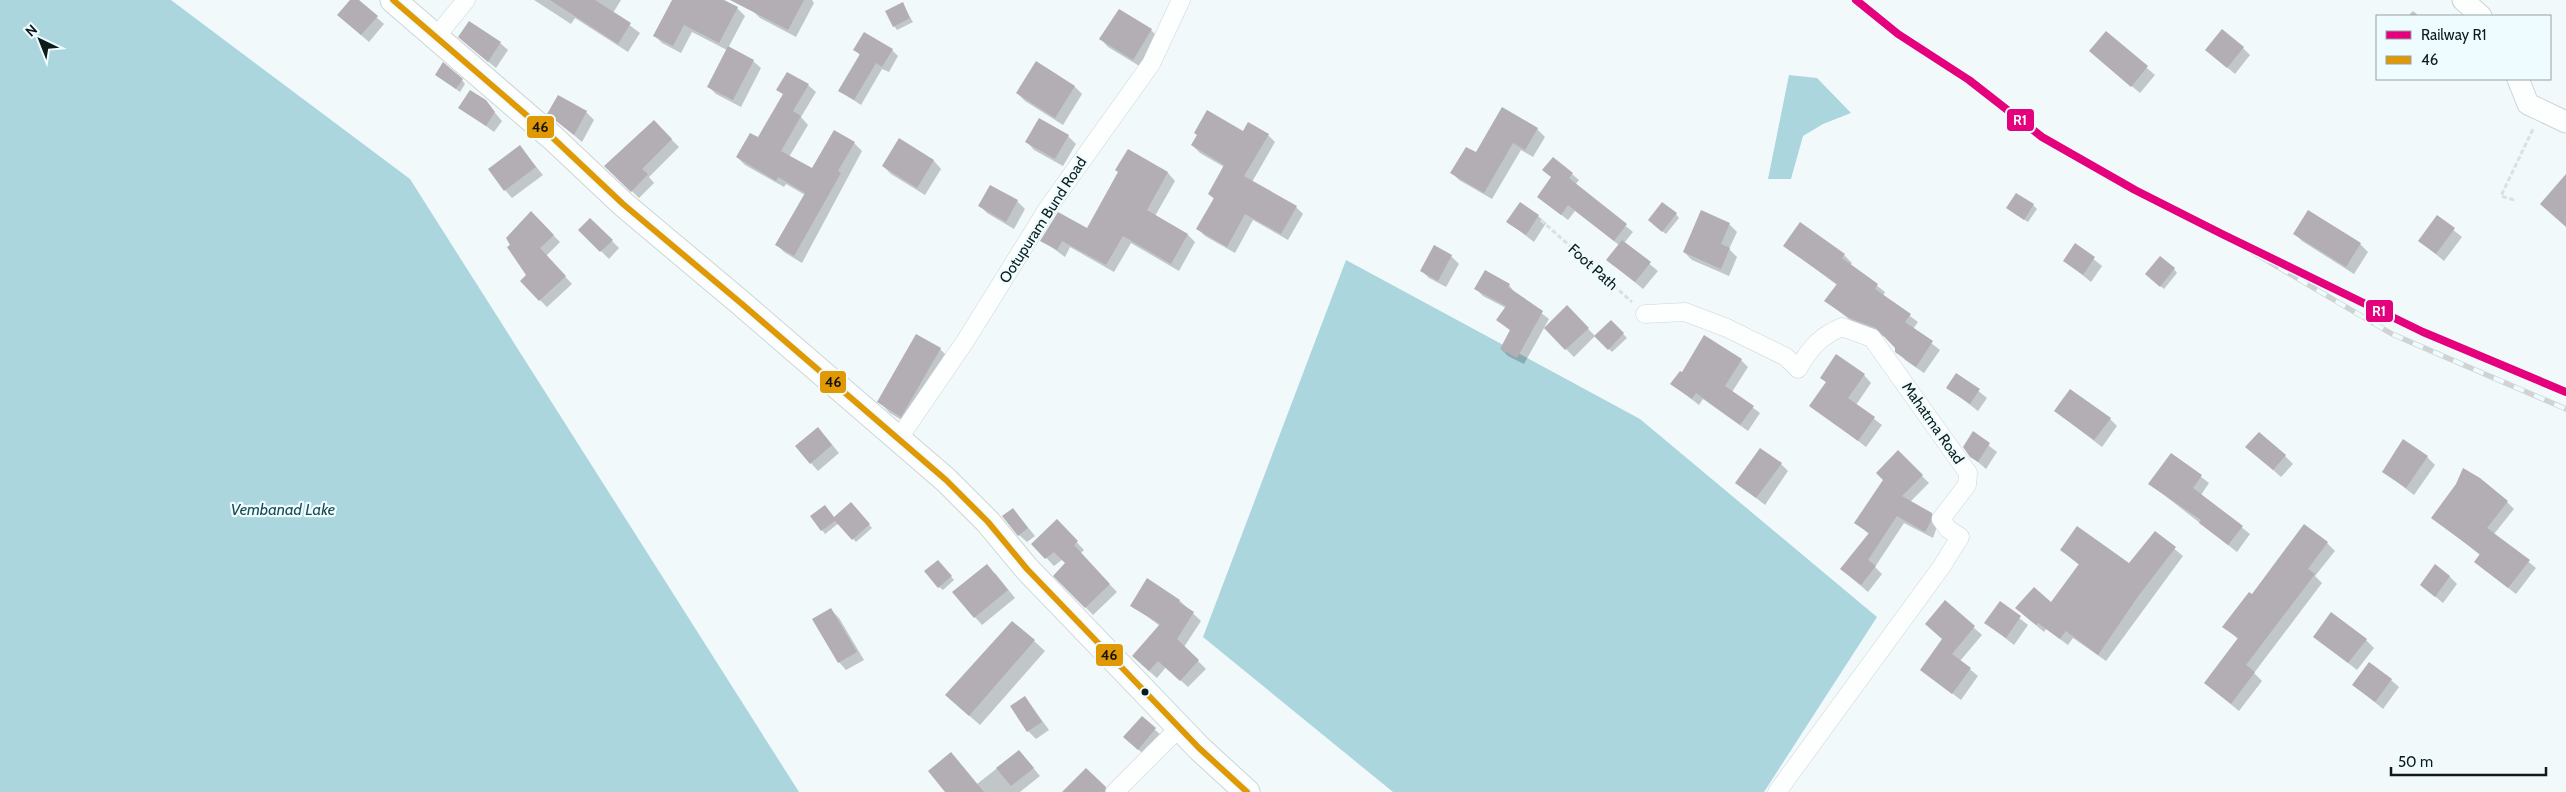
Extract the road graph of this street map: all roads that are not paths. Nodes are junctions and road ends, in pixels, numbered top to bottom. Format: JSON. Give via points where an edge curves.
{"nodes":[{"id":1,"x":393,"y":0,"type":"edge"},
{"id":2,"x":466,"y":0,"type":"edge"},
{"id":3,"x":1181,"y":0,"type":"edge"},
{"id":4,"x":2463,"y":0,"type":"edge"},
{"id":5,"x":2480,"y":15,"type":"edge"},
{"id":6,"x":435,"y":38,"type":"junction"},
{"id":7,"x":2518,"y":80,"type":"edge"},
{"id":8,"x":2566,"y":122,"type":"edge"},
{"id":9,"x":1645,"y":314,"type":"road end"},
{"id":10,"x":899,"y":438,"type":"junction"},
{"id":11,"x":1180,"y":727,"type":"junction"},
{"id":12,"x":1114,"y":792,"type":"edge"},
{"id":13,"x":1247,"y":792,"type":"edge"},
{"id":14,"x":1777,"y":792,"type":"edge"}],
"edges":[{"from":1,"to":6,"type":"main road"},
{"from":2,"to":6,"type":"street"},
{"from":3,"to":10,"type":"street","name":"Ootupuram Bund Road","via":[[1151,64],[1048,208],[966,340]]},
{"from":4,"to":5,"type":"street"},
{"from":6,"to":10,"type":"main road","via":[[553,138],[623,204]]},
{"from":7,"to":8,"type":"street","via":[[2528,104]]},
{"from":9,"to":14,"type":"street","name":"Mahatma Road","via":[[1685,312],[1786,357],[1798,369],[1810,348],[1842,327],[1872,338],[1968,473],[1967,485],[1940,518],[1960,537]]},
{"from":10,"to":11,"type":"main road","via":[[988,522],[1027,569]]},
{"from":11,"to":12,"type":"street"},
{"from":11,"to":13,"type":"main road"}]}
